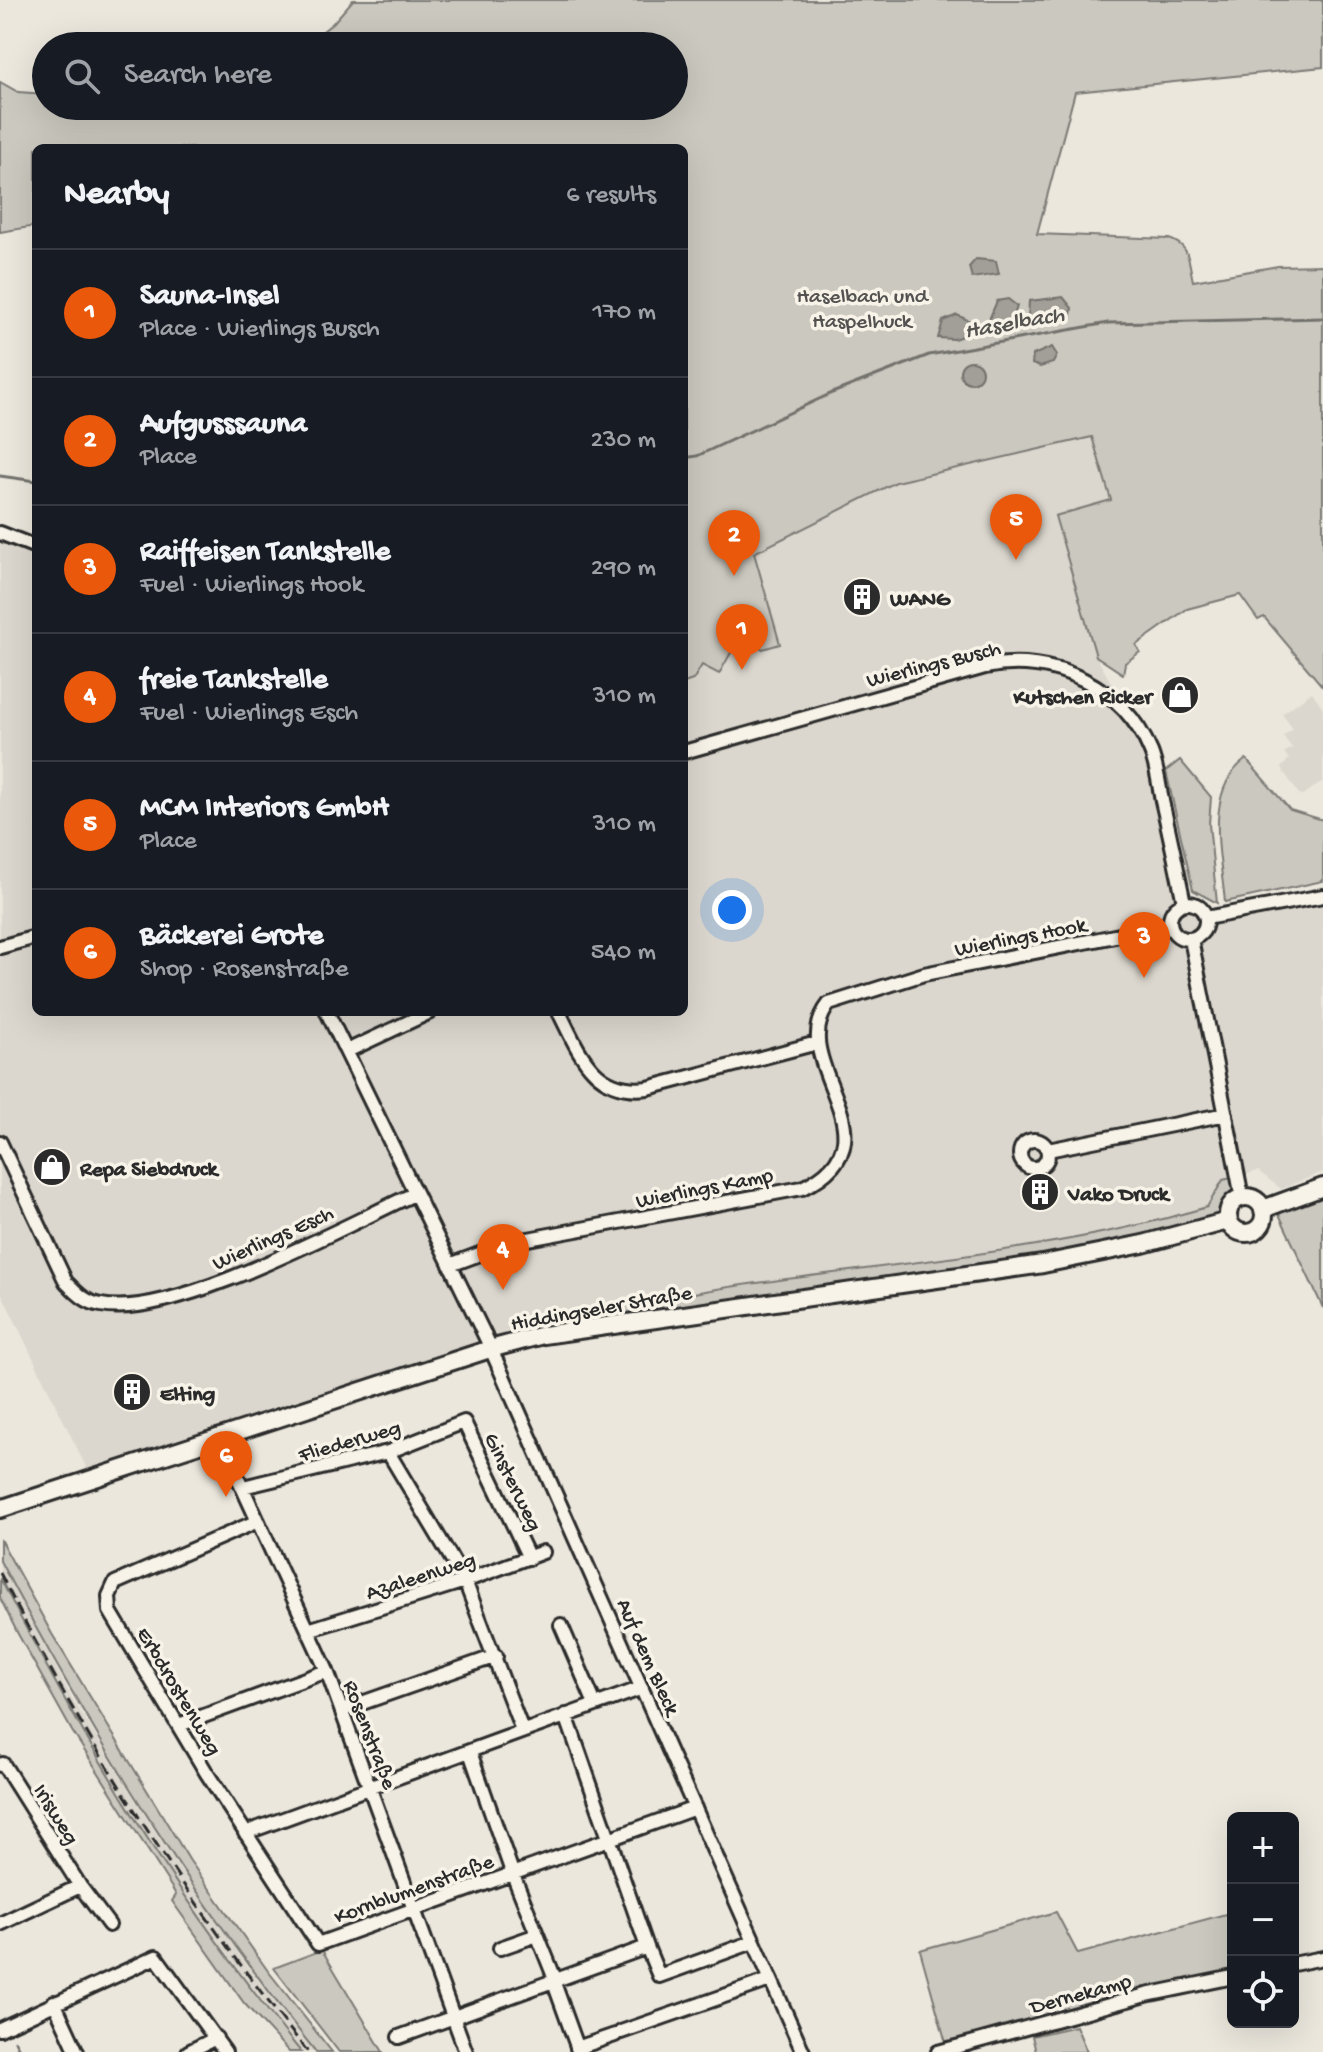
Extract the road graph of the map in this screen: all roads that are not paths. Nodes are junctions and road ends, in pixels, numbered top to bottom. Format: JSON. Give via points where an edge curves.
{"nodes":[{"id":1,"x":0,"y":533,"type":"edge"},
{"id":2,"x":32,"y":545,"type":"edge"},
{"id":3,"x":688,"y":751,"type":"edge"},
{"id":4,"x":1323,"y":896,"type":"edge"},
{"id":5,"x":1184,"y":903,"type":"junction"},
{"id":6,"x":1206,"y":918,"type":"junction"},
{"id":7,"x":1170,"y":925,"type":"junction"},
{"id":8,"x":32,"y":938,"type":"edge"},
{"id":9,"x":1191,"y":939,"type":"junction"},
{"id":10,"x":0,"y":947,"type":"edge"},
{"id":11,"x":329,"y":1016,"type":"edge"},
{"id":12,"x":421,"y":1016,"type":"edge"},
{"id":13,"x":561,"y":1016,"type":"edge"},
{"id":14,"x":817,"y":1043,"type":"junction"},
{"id":15,"x":347,"y":1051,"type":"junction"},
{"id":16,"x":1226,"y":1114,"type":"junction"},
{"id":17,"x":0,"y":1142,"type":"edge"},
{"id":18,"x":1048,"y":1150,"type":"dead end"},
{"id":19,"x":1323,"y":1187,"type":"edge"},
{"id":20,"x":414,"y":1194,"type":"junction"},
{"id":21,"x":1242,"y":1197,"type":"junction"},
{"id":22,"x":1263,"y":1209,"type":"junction"},
{"id":23,"x":1228,"y":1221,"type":"junction"},
{"id":24,"x":450,"y":1265,"type":"junction"},
{"id":25,"x":490,"y":1349,"type":"junction"},
{"id":26,"x":464,"y":1422,"type":"joint"},
{"id":27,"x":220,"y":1439,"type":"junction"},
{"id":28,"x":388,"y":1452,"type":"junction"},
{"id":29,"x":243,"y":1487,"type":"junction"},
{"id":30,"x":0,"y":1509,"type":"edge"},
{"id":31,"x":258,"y":1521,"type":"junction"},
{"id":32,"x":543,"y":1552,"type":"dead end"},
{"id":33,"x":529,"y":1558,"type":"junction"},
{"id":34,"x":465,"y":1581,"type":"junction"},
{"id":35,"x":561,"y":1625,"type":"dead end"},
{"id":36,"x":308,"y":1630,"type":"junction"},
{"id":37,"x":496,"y":1656,"type":"junction"},
{"id":38,"x":327,"y":1671,"type":"junction"},
{"id":39,"x":642,"y":1688,"type":"junction"},
{"id":40,"x":595,"y":1704,"type":"junction"},
{"id":41,"x":342,"y":1710,"type":"junction"},
{"id":42,"x":566,"y":1715,"type":"junction"},
{"id":43,"x":179,"y":1725,"type":"junction"},
{"id":44,"x":522,"y":1730,"type":"junction"},
{"id":45,"x":470,"y":1752,"type":"junction"},
{"id":46,"x":0,"y":1765,"type":"edge"},
{"id":47,"x":372,"y":1787,"type":"junction"},
{"id":48,"x":695,"y":1808,"type":"junction"},
{"id":49,"x":245,"y":1833,"type":"junction"},
{"id":50,"x":607,"y":1837,"type":"junction"},
{"id":51,"x":512,"y":1872,"type":"junction"},
{"id":52,"x":80,"y":1886,"type":"junction"},
{"id":53,"x":416,"y":1906,"type":"junction"},
{"id":54,"x":0,"y":1924,"type":"edge"},
{"id":55,"x":109,"y":1925,"type":"dead end"},
{"id":56,"x":537,"y":1935,"type":"junction"},
{"id":57,"x":753,"y":1942,"type":"junction"},
{"id":58,"x":647,"y":1947,"type":"junction"},
{"id":59,"x":500,"y":1948,"type":"dead end"},
{"id":60,"x":1323,"y":1958,"type":"edge"},
{"id":61,"x":1299,"y":1963,"type":"edge"},
{"id":62,"x":1227,"y":1978,"type":"edge"},
{"id":63,"x":554,"y":1980,"type":"junction"},
{"id":64,"x":770,"y":1980,"type":"junction"},
{"id":65,"x":54,"y":2002,"type":"junction"},
{"id":66,"x":454,"y":2017,"type":"junction"},
{"id":67,"x":0,"y":2029,"type":"edge"},
{"id":68,"x":399,"y":2037,"type":"dead end"},
{"id":69,"x":216,"y":2038,"type":"junction"},
{"id":70,"x":578,"y":2050,"type":"edge"},
{"id":71,"x":77,"y":2052,"type":"edge"},
{"id":72,"x":188,"y":2052,"type":"edge"},
{"id":73,"x":225,"y":2052,"type":"edge"},
{"id":74,"x":466,"y":2052,"type":"edge"},
{"id":75,"x":803,"y":2052,"type":"edge"},
{"id":76,"x":938,"y":2052,"type":"edge"}],
"edges":[{"from":1,"to":2,"type":"street"},
{"from":3,"to":5,"type":"street","name":"Wierlings Busch","via":[[985,667],[1008,662],[1060,669],[1107,694],[1140,731],[1152,755]]},
{"from":4,"to":6,"type":"street"},
{"from":5,"to":6,"type":"street","via":[[1199,907]]},
{"from":5,"to":7,"type":"street","via":[[1171,914]]},
{"from":6,"to":9,"type":"street","via":[[1203,932]]},
{"from":7,"to":9,"type":"street","via":[[1178,936]]},
{"from":7,"to":14,"type":"street","name":"Wierlings Hook","via":[[924,974],[829,1004],[820,1016]]},
{"from":8,"to":10,"type":"street"},
{"from":9,"to":16,"type":"street"},
{"from":11,"to":15,"type":"street"},
{"from":12,"to":15,"type":"street"},
{"from":13,"to":14,"type":"street","via":[[591,1072],[628,1089]]},
{"from":14,"to":24,"type":"street","name":"Wierlings Kamp","via":[[844,1119],[845,1138],[824,1178],[802,1188],[512,1242]]},
{"from":15,"to":20,"type":"street"},
{"from":16,"to":18,"type":"street"},
{"from":16,"to":21,"type":"street"},
{"from":17,"to":20,"type":"street","name":"Wierlings Esch","via":[[66,1282],[83,1299],[103,1306],[147,1303],[235,1278]]},
{"from":19,"to":22,"type":"street"},
{"from":20,"to":24,"type":"street"},
{"from":21,"to":22,"type":"street","via":[[1255,1199]]},
{"from":21,"to":23,"type":"street","via":[[1230,1206]]},
{"from":22,"to":23,"type":"street","via":[[1263,1223],[1254,1232],[1242,1233]]},
{"from":23,"to":25,"type":"street","name":"Hiddingseler Straße","via":[[1043,1264],[543,1335]]},
{"from":24,"to":25,"type":"street"},
{"from":25,"to":27,"type":"street","name":"Hiddingseler Straße"},
{"from":25,"to":39,"type":"street","name":"Auf dem Bleck"},
{"from":26,"to":28,"type":"street","name":"Fliederweg"},
{"from":26,"to":33,"type":"street","name":"Ginsterweg"},
{"from":27,"to":29,"type":"street","name":"Rosenstraße"},
{"from":27,"to":30,"type":"street","name":"Hiddingseler Straße"},
{"from":28,"to":29,"type":"street","name":"Fliederweg"},
{"from":28,"to":34,"type":"street"},
{"from":29,"to":31,"type":"street","name":"Rosenstraße"},
{"from":31,"to":36,"type":"street","name":"Rosenstraße"},
{"from":31,"to":43,"type":"street","name":"Erbdrostenweg","via":[[115,1583],[109,1596],[110,1611]]},
{"from":32,"to":33,"type":"street","name":"Azaleenweg"},
{"from":33,"to":34,"type":"street","name":"Azaleenweg"},
{"from":34,"to":36,"type":"street","name":"Azaleenweg"},
{"from":34,"to":37,"type":"street"},
{"from":35,"to":40,"type":"street"},
{"from":36,"to":38,"type":"street","name":"Rosenstraße"},
{"from":37,"to":41,"type":"street"},
{"from":37,"to":44,"type":"street"},
{"from":38,"to":41,"type":"street","name":"Rosenstraße"},
{"from":38,"to":43,"type":"street"},
{"from":39,"to":40,"type":"street"},
{"from":39,"to":48,"type":"street","name":"Auf dem Bleck"},
{"from":40,"to":42,"type":"street"},
{"from":41,"to":47,"type":"street","name":"Rosenstraße"},
{"from":42,"to":44,"type":"street"},
{"from":42,"to":50,"type":"street"},
{"from":43,"to":49,"type":"street","name":"Erbdrostenweg"},
{"from":44,"to":45,"type":"street"},
{"from":45,"to":47,"type":"street"},
{"from":45,"to":51,"type":"street","name":"Kornblumenstraße"},
{"from":46,"to":52,"type":"street","name":"Irisweg"},
{"from":47,"to":49,"type":"street"},
{"from":47,"to":53,"type":"street","name":"Rosenstraße"},
{"from":48,"to":50,"type":"street","name":"Kornblumenstraße"},
{"from":48,"to":57,"type":"street","name":"Auf dem Bleck"},
{"from":49,"to":53,"type":"street","name":"Kornblumenstraße","via":[[318,1944]]},
{"from":50,"to":51,"type":"street","name":"Kornblumenstraße"},
{"from":50,"to":58,"type":"street"},
{"from":51,"to":53,"type":"street","name":"Kornblumenstraße"},
{"from":51,"to":56,"type":"street"},
{"from":52,"to":54,"type":"street"},
{"from":52,"to":55,"type":"street","name":"Irisweg"},
{"from":53,"to":66,"type":"street","name":"Rosenstraße"},
{"from":56,"to":59,"type":"street"},
{"from":56,"to":63,"type":"street"},
{"from":57,"to":58,"type":"street","via":[[659,1976]]},
{"from":57,"to":64,"type":"street","name":"Auf dem Bleck"},
{"from":58,"to":63,"type":"street"},
{"from":60,"to":61,"type":"street"},
{"from":62,"to":76,"type":"street","name":"Dernekamp"},
{"from":63,"to":66,"type":"street"},
{"from":63,"to":70,"type":"street"},
{"from":64,"to":70,"type":"street"},
{"from":64,"to":75,"type":"street","name":"Auf dem Bleck"},
{"from":65,"to":67,"type":"street"},
{"from":65,"to":69,"type":"street","via":[[156,1957]]},
{"from":65,"to":71,"type":"street"},
{"from":66,"to":68,"type":"street"},
{"from":66,"to":74,"type":"street","name":"Rosenstraße"},
{"from":69,"to":72,"type":"street"},
{"from":69,"to":73,"type":"street"}]}
